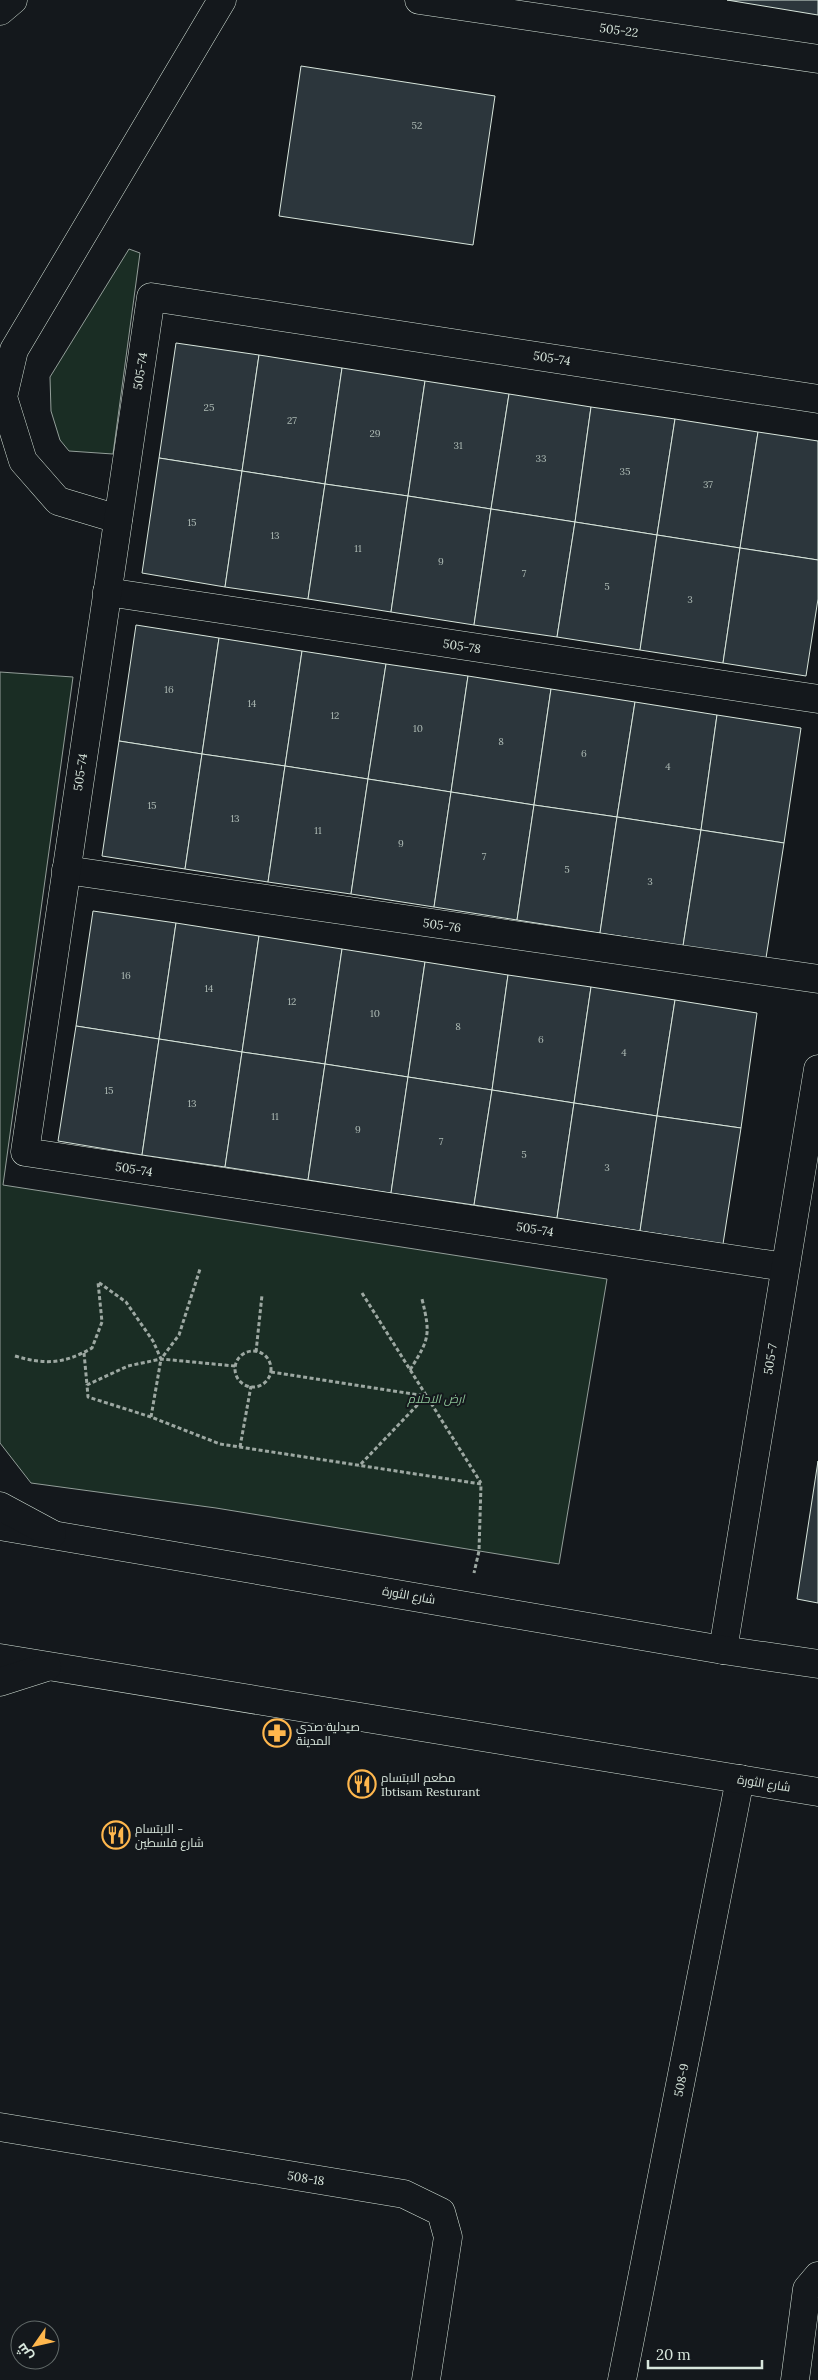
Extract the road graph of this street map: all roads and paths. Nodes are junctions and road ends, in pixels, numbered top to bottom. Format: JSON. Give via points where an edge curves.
{"nodes":[{"id":1,"x":13,"y":0,"type":"edge"},
{"id":2,"x":222,"y":0,"type":"edge"},
{"id":3,"x":420,"y":0,"type":"edge"},
{"id":4,"x":539,"y":9,"type":"edge"},
{"id":5,"x":0,"y":10,"type":"edge"},
{"id":6,"x":818,"y":59,"type":"edge"},
{"id":7,"x":818,"y":399,"type":"edge"},
{"id":8,"x":118,"y":519,"type":"junction"},
{"id":9,"x":107,"y":592,"type":"junction"},
{"id":10,"x":818,"y":700,"type":"edge"},
{"id":11,"x":66,"y":870,"type":"junction"},
{"id":12,"x":818,"y":979,"type":"edge"},
{"id":13,"x":818,"y":1069,"type":"edge"},
{"id":14,"x":785,"y":1267,"type":"junction"},
{"id":15,"x":200,"y":1269,"type":"dead end"},
{"id":16,"x":362,"y":1293,"type":"dead end"},
{"id":17,"x":262,"y":1295,"type":"dead end"},
{"id":18,"x":422,"y":1299,"type":"dead end"},
{"id":19,"x":256,"y":1352,"type":"junction"},
{"id":20,"x":84,"y":1353,"type":"junction"},
{"id":21,"x":15,"y":1356,"type":"dead end"},
{"id":22,"x":161,"y":1359,"type":"junction"},
{"id":23,"x":235,"y":1366,"type":"junction"},
{"id":24,"x":410,"y":1370,"type":"junction"},
{"id":25,"x":271,"y":1372,"type":"junction"},
{"id":26,"x":87,"y":1385,"type":"junction"},
{"id":27,"x":251,"y":1386,"type":"junction"},
{"id":28,"x":426,"y":1396,"type":"junction"},
{"id":29,"x":151,"y":1417,"type":"junction"},
{"id":30,"x":240,"y":1447,"type":"junction"},
{"id":31,"x":358,"y":1466,"type":"junction"},
{"id":32,"x":481,"y":1484,"type":"junction"},
{"id":33,"x":0,"y":1506,"type":"edge"},
{"id":34,"x":0,"y":1526,"type":"edge"},
{"id":35,"x":52,"y":1534,"type":"junction"},
{"id":36,"x":467,"y":1605,"type":"junction"},
{"id":37,"x":723,"y":1650,"type":"junction"},
{"id":38,"x":0,"y":1658,"type":"edge"},
{"id":39,"x":818,"y":1664,"type":"edge"},
{"id":40,"x":47,"y":1667,"type":"junction"},
{"id":41,"x":0,"y":1682,"type":"edge"},
{"id":42,"x":740,"y":1779,"type":"junction"},
{"id":43,"x":818,"y":1792,"type":"edge"},
{"id":44,"x":0,"y":2127,"type":"edge"},
{"id":45,"x":818,"y":2276,"type":"edge"},
{"id":46,"x":426,"y":2380,"type":"edge"},
{"id":47,"x":622,"y":2380,"type":"edge"},
{"id":48,"x":796,"y":2380,"type":"edge"}],
"edges":[{"from":1,"to":5,"type":"main road"},
{"from":2,"to":8,"type":"main road","via":[[14,350],[3,397],[23,461],[58,501]]},
{"from":3,"to":4,"type":"main road","name":"505-22"},
{"from":4,"to":6,"type":"main road","name":"505-22"},
{"from":7,"to":8,"type":"main road","name":"505-74","via":[[152,298]]},
{"from":8,"to":9,"type":"main road","name":"505-74"},
{"from":9,"to":10,"type":"main road","name":"505-78"},
{"from":9,"to":11,"type":"main road","name":"505-74"},
{"from":11,"to":12,"type":"main road","name":"505-76"},
{"from":11,"to":14,"type":"main road","name":"505-74","via":[[25,1152]]},
{"from":13,"to":14,"type":"main road","name":"505-7"},
{"from":14,"to":37,"type":"main road","name":"505-7"},
{"from":15,"to":22,"type":"path","via":[[179,1335]]},
{"from":16,"to":24,"type":"path"},
{"from":17,"to":19,"type":"path"},
{"from":18,"to":24,"type":"path","via":[[427,1320],[427,1342]]},
{"from":19,"to":23,"type":"path","via":[[240,1356]]},
{"from":19,"to":25,"type":"path","via":[[270,1361]]},
{"from":20,"to":21,"type":"path","via":[[72,1359],[38,1363]]},
{"from":20,"to":22,"type":"path","via":[[92,1348],[102,1322],[98,1282],[126,1302],[153,1341]]},
{"from":20,"to":26,"type":"path"},
{"from":22,"to":23,"type":"path"},
{"from":22,"to":26,"type":"path","via":[[128,1366]]},
{"from":22,"to":29,"type":"path"},
{"from":23,"to":27,"type":"path","via":[[236,1377],[244,1385]]},
{"from":24,"to":28,"type":"path"},
{"from":25,"to":27,"type":"path","via":[[266,1382]]},
{"from":25,"to":28,"type":"path"},
{"from":26,"to":29,"type":"path","via":[[88,1397]]},
{"from":27,"to":30,"type":"path"},
{"from":28,"to":31,"type":"path"},
{"from":28,"to":32,"type":"path"},
{"from":29,"to":30,"type":"path","via":[[220,1444]]},
{"from":30,"to":31,"type":"path"},
{"from":31,"to":32,"type":"path"},
{"from":32,"to":36,"type":"path","via":[[479,1552]]},
{"from":33,"to":35,"type":"main road"},
{"from":34,"to":35,"type":"main road","name":"شارع الثورة"},
{"from":35,"to":36,"type":"main road","name":"شارع الثورة"},
{"from":36,"to":37,"type":"main road","name":"شارع الثورة"},
{"from":37,"to":39,"type":"main road","name":"شارع الثورة"},
{"from":38,"to":40,"type":"main road","name":"شارع الثورة"},
{"from":40,"to":41,"type":"main road"},
{"from":40,"to":42,"type":"main road","name":"شارع الثورة"},
{"from":42,"to":43,"type":"main road","name":"شارع الثورة"},
{"from":42,"to":47,"type":"main road","name":"508-9"},
{"from":44,"to":46,"type":"main road","name":"508-18","via":[[404,2194],[441,2212],[448,2236]]},
{"from":45,"to":48,"type":"main road","via":[[807,2289]]}]}
